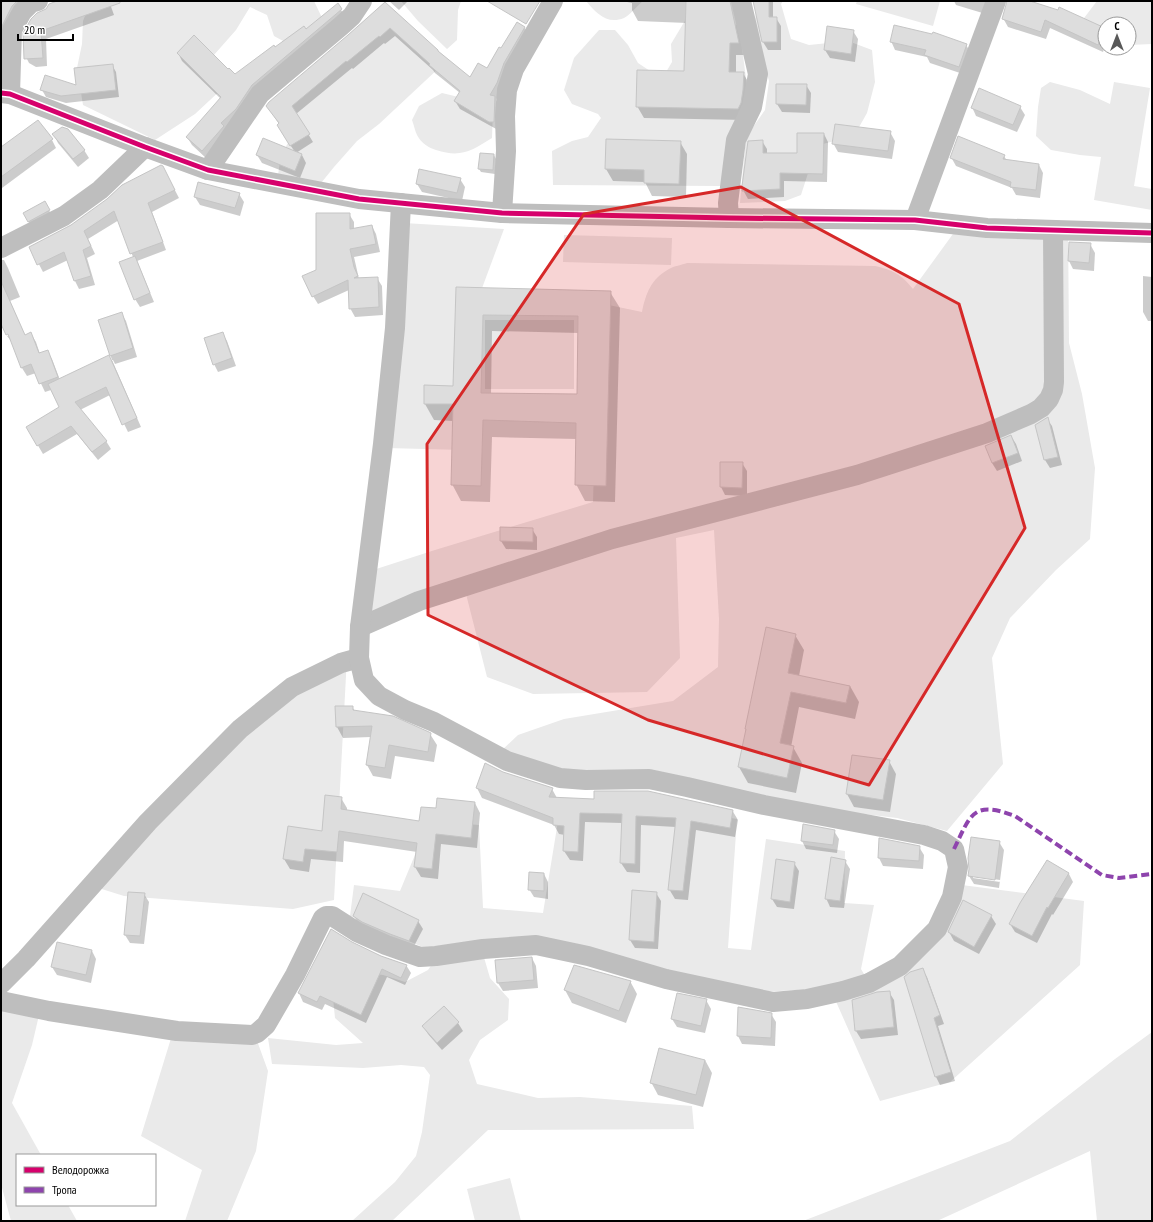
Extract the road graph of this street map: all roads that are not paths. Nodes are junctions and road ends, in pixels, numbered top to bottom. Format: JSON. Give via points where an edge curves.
{"nodes":[{"id":1,"x":38,"y":1,"type":"edge"},
{"id":2,"x":362,"y":1,"type":"edge"},
{"id":3,"x":553,"y":1,"type":"edge"},
{"id":4,"x":741,"y":1,"type":"edge"},
{"id":5,"x":996,"y":1,"type":"edge"},
{"id":6,"x":5,"y":93,"type":"edge"},
{"id":7,"x":144,"y":147,"type":"junction"},
{"id":8,"x":208,"y":170,"type":"junction"},
{"id":9,"x":401,"y":203,"type":"junction"},
{"id":10,"x":502,"y":212,"type":"junction"},
{"id":11,"x":729,"y":218,"type":"junction"},
{"id":12,"x":915,"y":220,"type":"junction"},
{"id":13,"x":1053,"y":230,"type":"junction"},
{"id":14,"x":1152,"y":233,"type":"edge"},
{"id":15,"x":1,"y":248,"type":"edge"},
{"id":16,"x":360,"y":626,"type":"junction"},
{"id":17,"x":360,"y":658,"type":"junction"},
{"id":18,"x":1,"y":984,"type":"edge"},
{"id":19,"x":1,"y":1001,"type":"edge"}],
"edges":[{"from":1,"to":6,"type":"street","via":[[31,3],[22,12],[12,30]]},
{"from":2,"to":8,"type":"street","via":[[352,16],[260,94]]},
{"from":3,"to":10,"type":"street","via":[[514,69],[508,90]]},
{"from":4,"to":11,"type":"street","via":[[758,74],[752,107],[736,140],[728,203]]},
{"from":5,"to":12,"type":"street"},
{"from":6,"to":7,"type":"street"},
{"from":7,"to":8,"type":"street"},
{"from":7,"to":15,"type":"street","via":[[100,190],[64,216]]},
{"from":8,"to":9,"type":"street","via":[[359,199]]},
{"from":9,"to":10,"type":"street"},
{"from":9,"to":16,"type":"street","via":[[394,344],[384,444]]},
{"from":10,"to":11,"type":"street"},
{"from":11,"to":12,"type":"street"},
{"from":12,"to":13,"type":"street","via":[[987,228]]},
{"from":13,"to":14,"type":"street"},
{"from":13,"to":16,"type":"street","via":[[1054,382],[1049,399],[1031,414],[987,433],[857,475],[612,539],[419,601]]},
{"from":16,"to":17,"type":"street"},
{"from":17,"to":18,"type":"street","via":[[341,663],[292,687],[240,728],[148,822]]},
{"from":17,"to":19,"type":"street","via":[[364,680],[379,696],[506,761],[560,778],[649,779],[764,805],[924,835],[942,841],[954,849],[958,867],[952,897],[937,929],[900,966],[869,983],[807,999],[772,1002],[666,979],[588,956],[536,945],[420,957],[386,945],[357,932],[332,916],[326,916],[266,1025],[252,1035],[177,1032]]}]}
